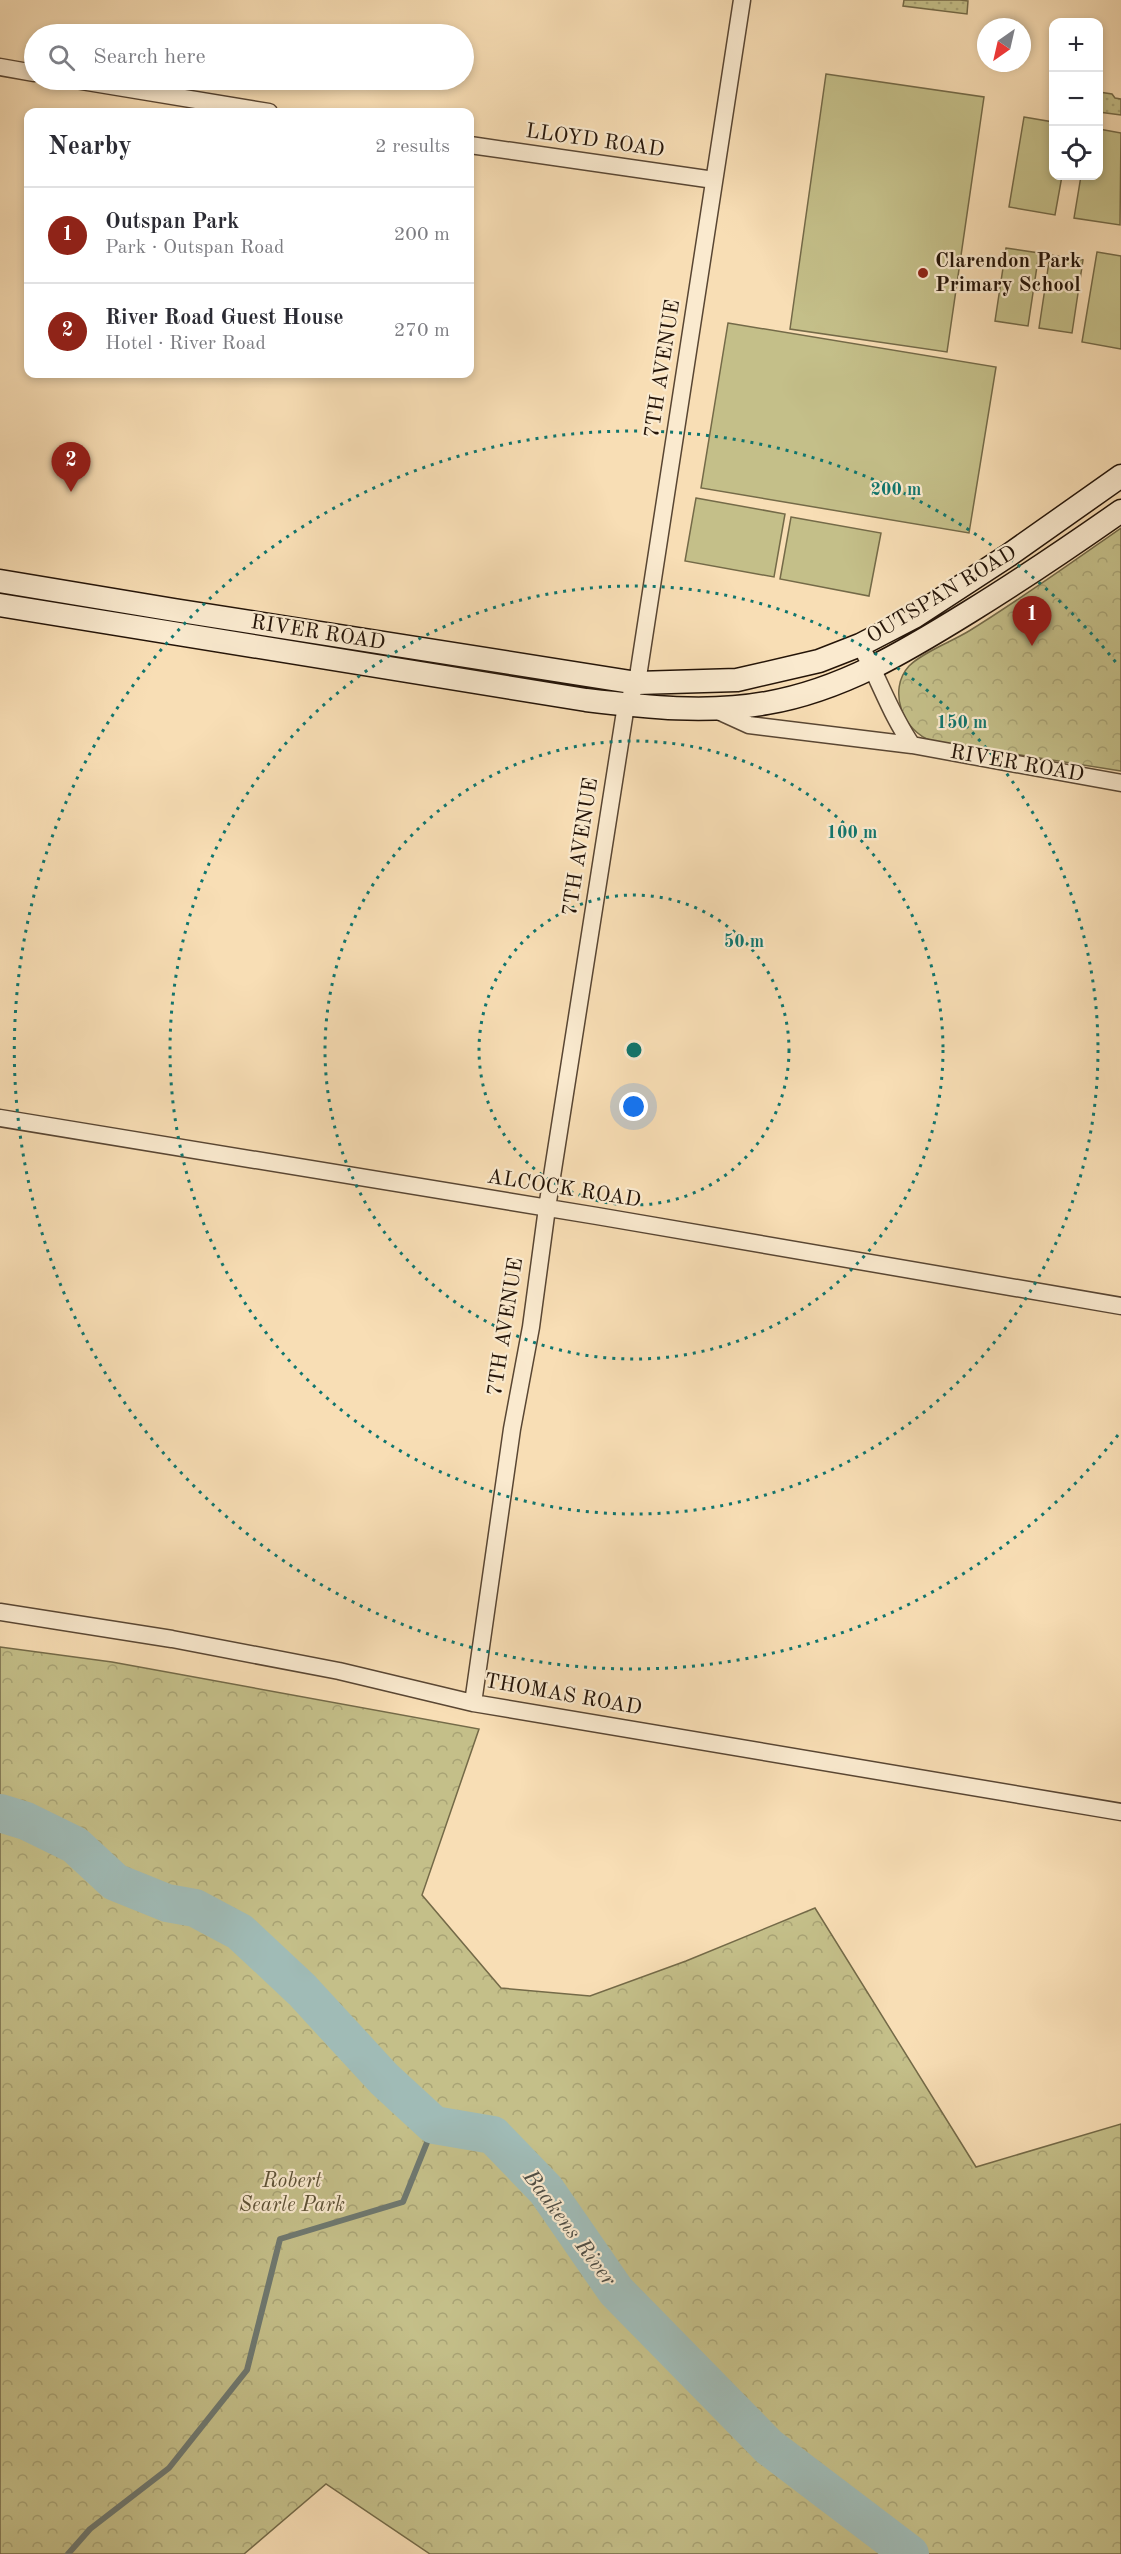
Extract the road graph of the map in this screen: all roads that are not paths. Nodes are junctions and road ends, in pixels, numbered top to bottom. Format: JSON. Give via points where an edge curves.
{"nodes":[{"id":1,"x":742,"y":0,"type":"edge"},
{"id":2,"x":0,"y":67,"type":"edge"},
{"id":3,"x":24,"y":71,"type":"edge"},
{"id":4,"x":136,"y":90,"type":"edge"},
{"id":5,"x":245,"y":108,"type":"edge"},
{"id":6,"x":474,"y":146,"type":"edge"},
{"id":7,"x":714,"y":180,"type":"junction"},
{"id":8,"x":1121,"y":476,"type":"edge"},
{"id":9,"x":1121,"y":511,"type":"edge"},
{"id":10,"x":7,"y":582,"type":"edge"},
{"id":11,"x":4,"y":606,"type":"edge"},
{"id":12,"x":276,"y":626,"type":"junction"},
{"id":13,"x":860,"y":645,"type":"junction"},
{"id":14,"x":273,"y":651,"type":"junction"},
{"id":15,"x":873,"y":669,"type":"junction"},
{"id":16,"x":637,"y":682,"type":"junction"},
{"id":17,"x":626,"y":705,"type":"junction"},
{"id":18,"x":716,"y":710,"type":"junction"},
{"id":19,"x":912,"y":745,"type":"junction"},
{"id":20,"x":1121,"y":783,"type":"edge"},
{"id":21,"x":0,"y":1118,"type":"edge"},
{"id":22,"x":547,"y":1208,"type":"junction"},
{"id":23,"x":1121,"y":1306,"type":"edge"},
{"id":24,"x":0,"y":1612,"type":"edge"},
{"id":25,"x":473,"y":1703,"type":"junction"},
{"id":26,"x":1121,"y":1812,"type":"edge"}],
"edges":[{"from":1,"to":7,"type":"street","name":"7TH AVENUE"},
{"from":2,"to":3,"type":"street"},
{"from":4,"to":5,"type":"street"},
{"from":6,"to":7,"type":"street","name":"LLOYD ROAD"},
{"from":7,"to":16,"type":"street","name":"7TH AVENUE"},
{"from":8,"to":13,"type":"main road","name":"OUTSPAN ROAD","via":[[914,617]]},
{"from":9,"to":15,"type":"main road","name":"OUTSPAN ROAD","via":[[1043,566]]},
{"from":10,"to":11,"type":"main road"},
{"from":10,"to":12,"type":"main road","name":"RIVER ROAD"},
{"from":11,"to":14,"type":"main road","name":"RIVER ROAD"},
{"from":12,"to":14,"type":"main road"},
{"from":12,"to":16,"type":"main road","name":"RIVER ROAD"},
{"from":13,"to":15,"type":"street"},
{"from":13,"to":16,"type":"main road","name":"OUTSPAN ROAD","via":[[810,663],[737,680]]},
{"from":14,"to":17,"type":"main road","name":"RIVER ROAD"},
{"from":15,"to":18,"type":"main road","name":"OUTSPAN ROAD","via":[[813,693]]},
{"from":15,"to":19,"type":"street","via":[[900,729]]},
{"from":16,"to":17,"type":"street","name":"7TH AVENUE"},
{"from":17,"to":18,"type":"main road","name":"OUTSPAN ROAD"},
{"from":17,"to":22,"type":"street","name":"7TH AVENUE"},
{"from":18,"to":19,"type":"street","name":"RIVER ROAD","via":[[749,725]]},
{"from":19,"to":20,"type":"street","name":"RIVER ROAD"},
{"from":21,"to":22,"type":"street","name":"ALCOCK ROAD"},
{"from":22,"to":23,"type":"street","name":"ALCOCK ROAD"},
{"from":22,"to":25,"type":"street","name":"7TH AVENUE"},
{"from":24,"to":25,"type":"street","name":"THOMAS ROAD","via":[[339,1671]]},
{"from":25,"to":26,"type":"street","name":"THOMAS ROAD"}]}
